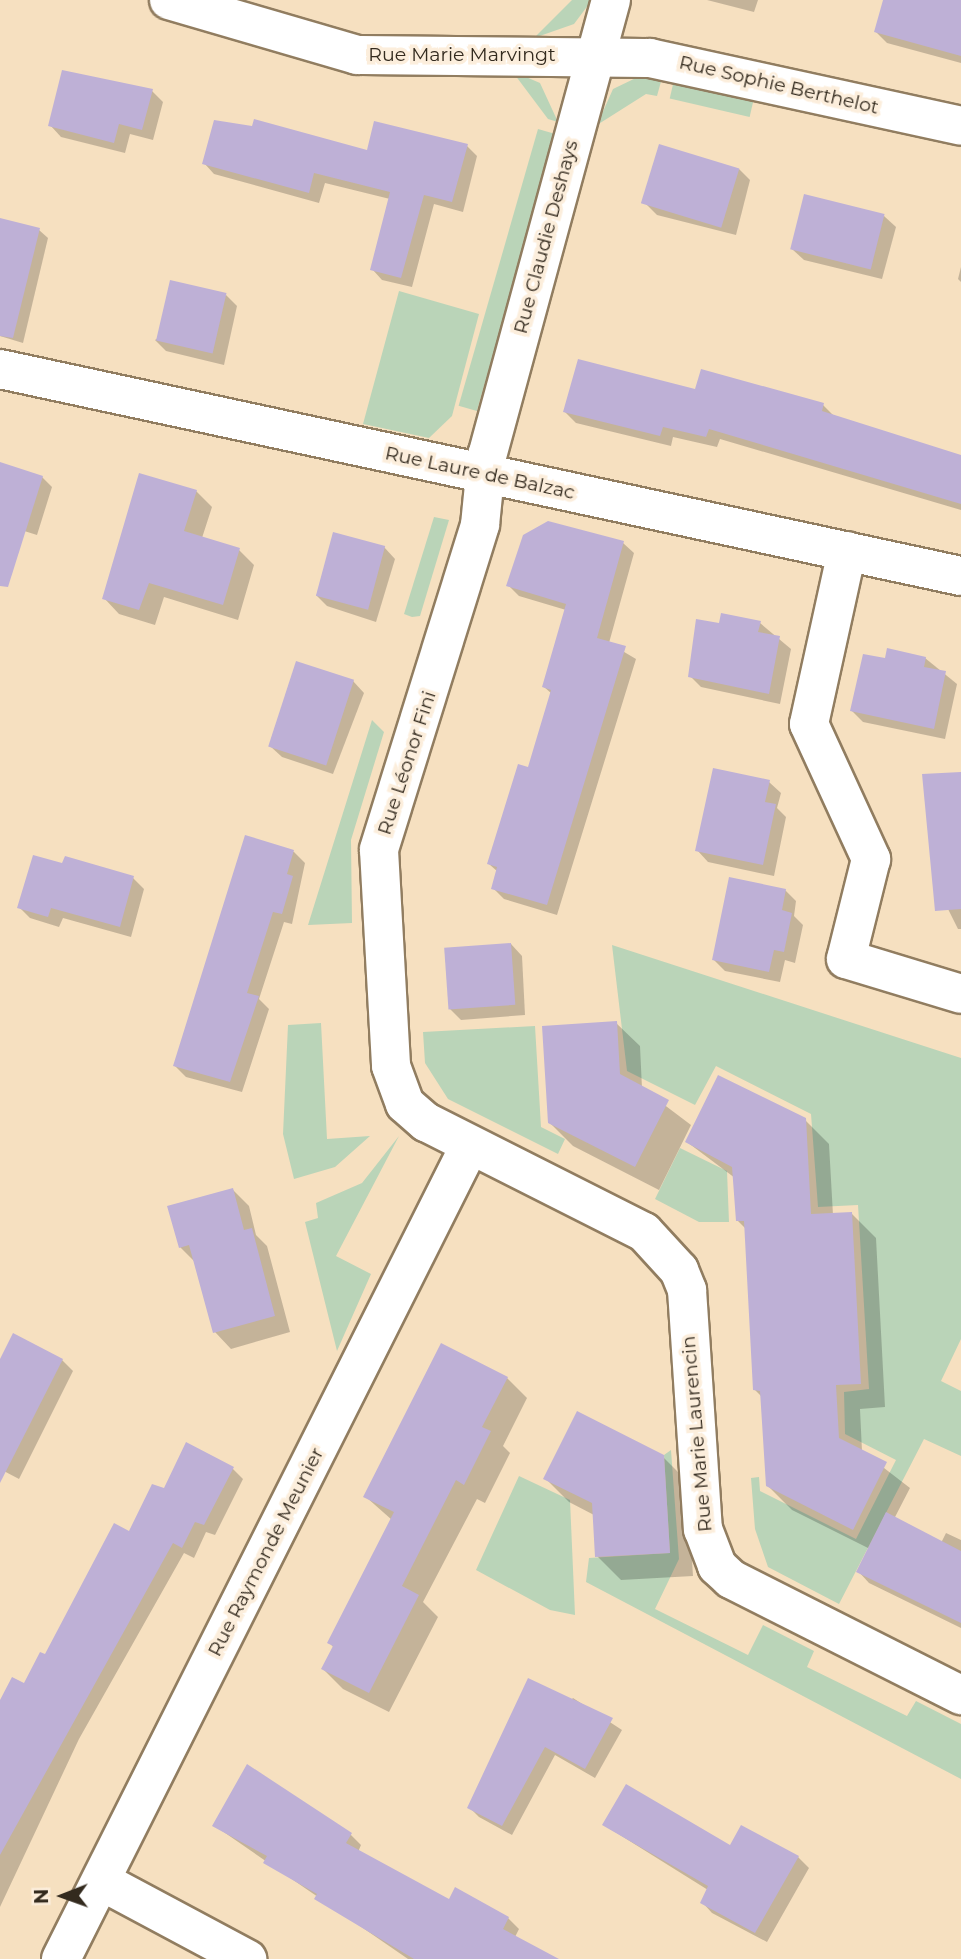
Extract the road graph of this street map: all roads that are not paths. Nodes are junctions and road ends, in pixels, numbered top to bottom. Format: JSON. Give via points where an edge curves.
{"nodes":[{"id":1,"x":169,"y":0,"type":"edge"},
{"id":2,"x":611,"y":0,"type":"edge"},
{"id":3,"x":595,"y":56,"type":"junction"},
{"id":4,"x":961,"y":126,"type":"edge"},
{"id":5,"x":0,"y":369,"type":"edge"},
{"id":6,"x":484,"y":475,"type":"junction"},
{"id":7,"x":847,"y":551,"type":"junction"},
{"id":8,"x":961,"y":576,"type":"edge"},
{"id":9,"x":961,"y":994,"type":"edge"},
{"id":10,"x":470,"y":1145,"type":"junction"},
{"id":11,"x":961,"y":1695,"type":"edge"},
{"id":12,"x":101,"y":1881,"type":"junction"},
{"id":13,"x":61,"y":1959,"type":"edge"},
{"id":14,"x":247,"y":1959,"type":"edge"}],
"edges":[{"from":1,"to":3,"type":"street","name":"Rue Marie Marvingt","via":[[358,55]]},
{"from":2,"to":3,"type":"street","name":"Rue Claudie Deshays"},
{"from":3,"to":4,"type":"street","name":"Rue Sophie Berthelot","via":[[673,61]]},
{"from":3,"to":6,"type":"street","name":"Rue Claudie Deshays"},
{"from":5,"to":6,"type":"street","name":"Rue Laure de Balzac"},
{"from":6,"to":7,"type":"street","name":"Rue Laure de Balzac"},
{"from":6,"to":10,"type":"street","name":"Rue Léonor Fini","via":[[480,526],[379,849],[397,1090],[426,1122]]},
{"from":7,"to":8,"type":"street","name":"Rue Laure de Balzac"},
{"from":7,"to":9,"type":"street","via":[[809,724],[871,859],[846,959]]},
{"from":10,"to":11,"type":"street","name":"Rue Marie Laurencin","via":[[644,1233],[679,1270],[687,1290],[703,1529],[717,1566],[731,1579]]},
{"from":10,"to":12,"type":"street","name":"Rue Raymonde Meunier"},
{"from":12,"to":13,"type":"street","name":"Rue Raymonde Meunier"},
{"from":12,"to":14,"type":"street"}]}
